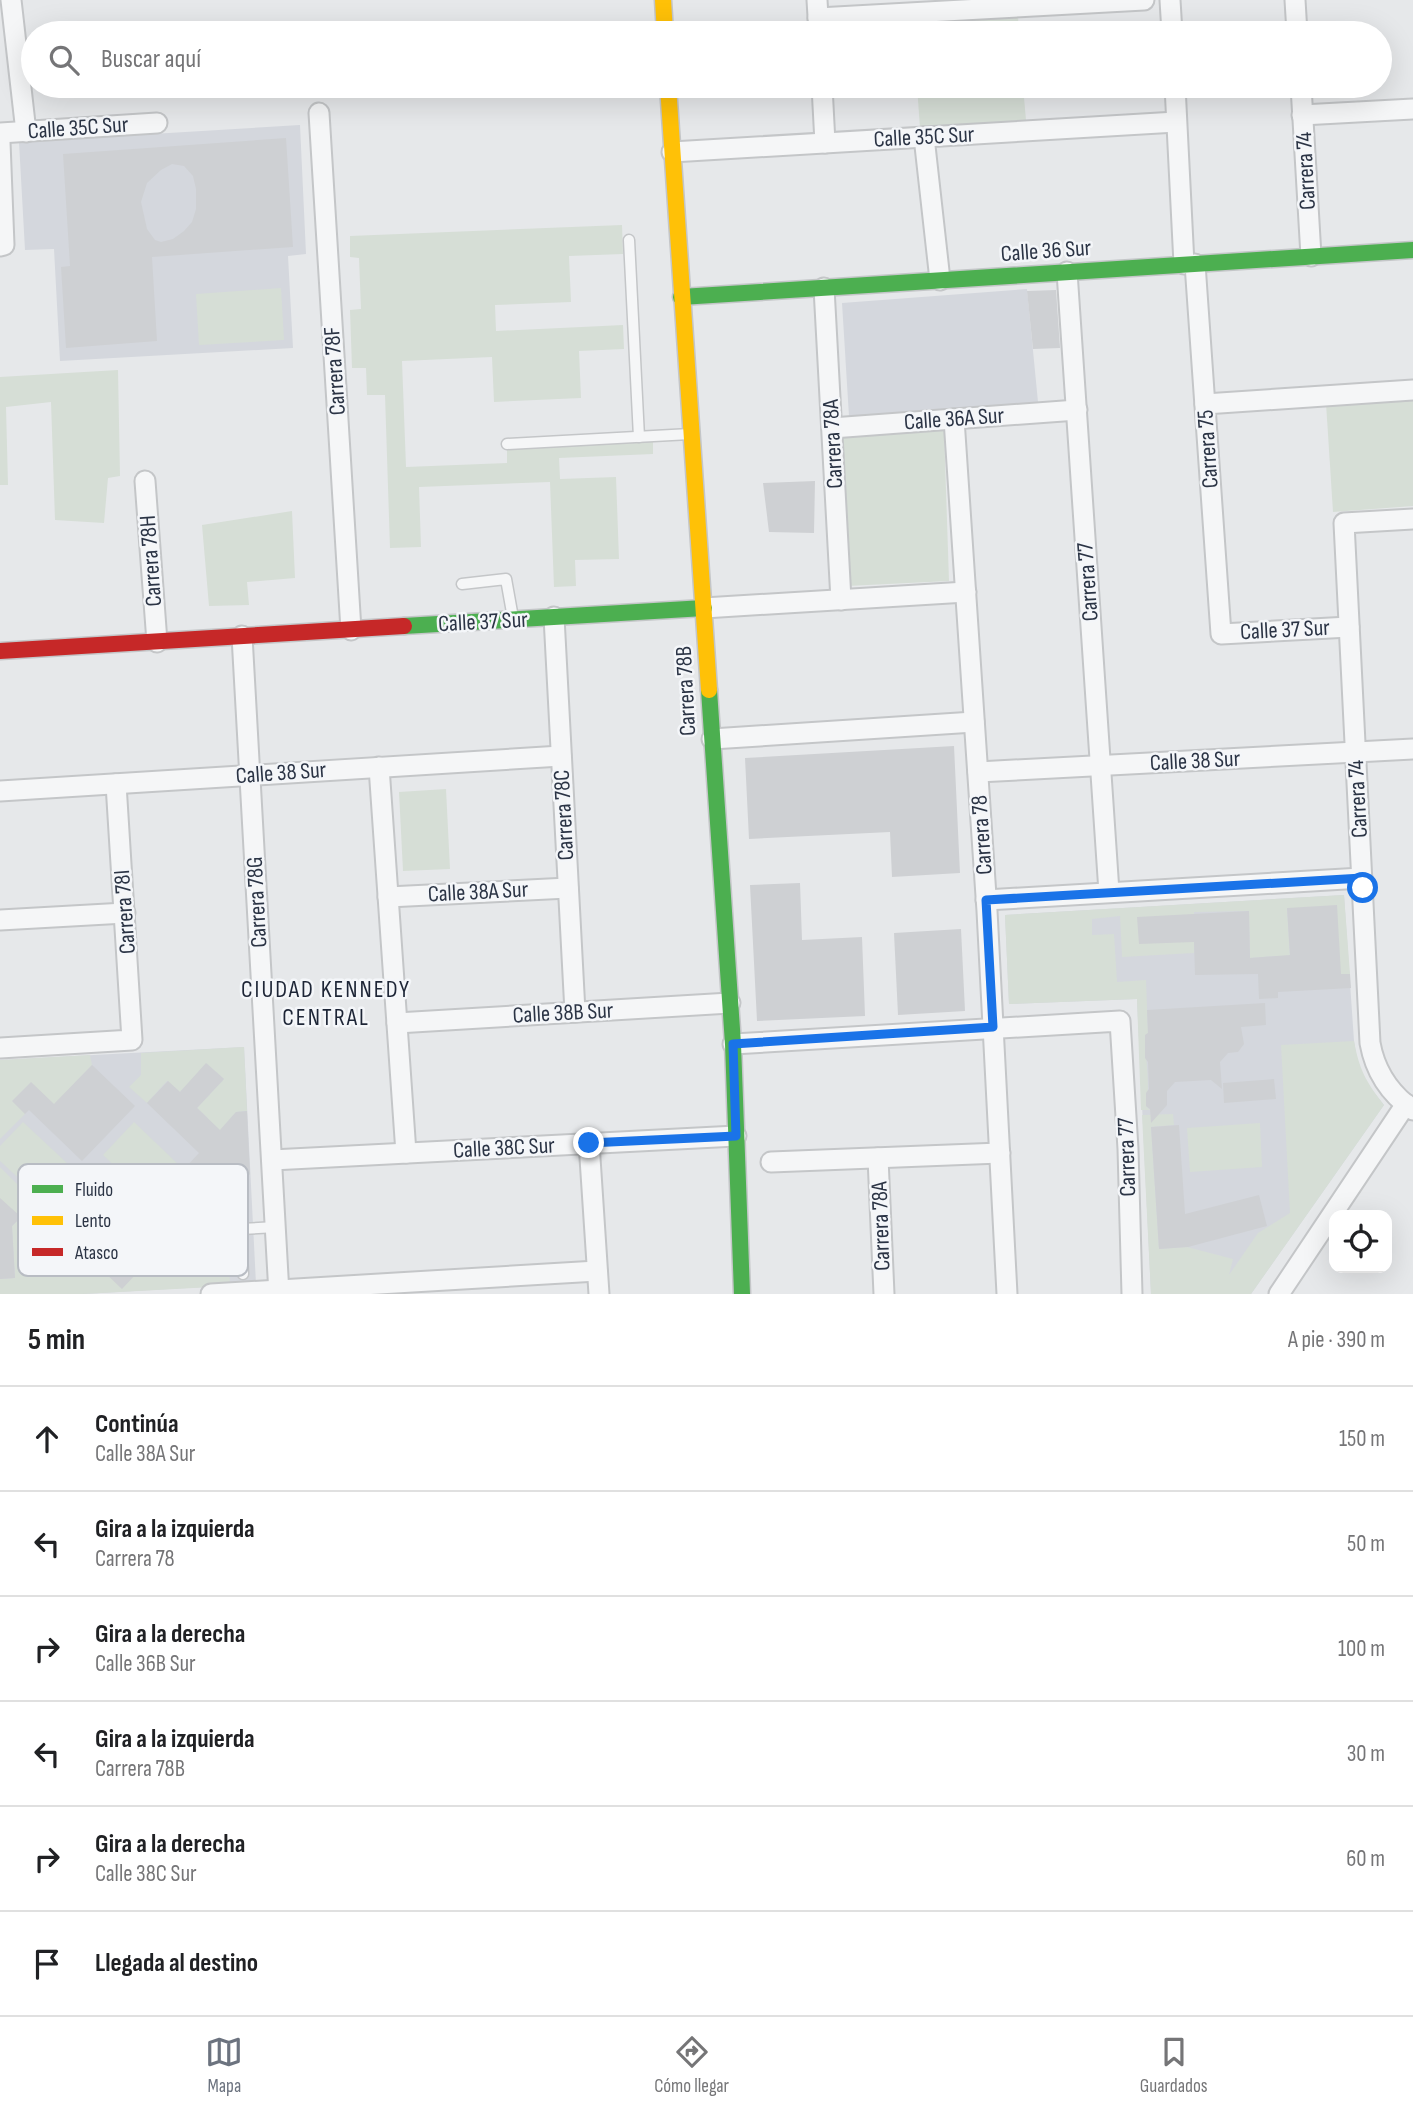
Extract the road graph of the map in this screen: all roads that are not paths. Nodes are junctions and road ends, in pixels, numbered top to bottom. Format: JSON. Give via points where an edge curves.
{"nodes":[{"id":1,"x":11,"y":0,"type":"edge"},
{"id":2,"x":663,"y":0,"type":"edge"},
{"id":3,"x":1144,"y":0,"type":"edge"},
{"id":4,"x":1170,"y":0,"type":"edge"},
{"id":5,"x":1295,"y":0,"type":"edge"},
{"id":6,"x":818,"y":17,"type":"edge"},
{"id":7,"x":664,"y":21,"type":"edge"},
{"id":8,"x":1171,"y":21,"type":"edge"},
{"id":9,"x":1296,"y":21,"type":"edge"},
{"id":10,"x":21,"y":88,"type":"edge"},
{"id":11,"x":22,"y":98,"type":"edge"},
{"id":12,"x":669,"y":98,"type":"edge"},
{"id":13,"x":823,"y":98,"type":"edge"},
{"id":14,"x":1175,"y":98,"type":"edge"},
{"id":15,"x":1301,"y":98,"type":"edge"},
{"id":16,"x":1413,"y":109,"type":"edge"},
{"id":17,"x":319,"y":113,"type":"dead end"},
{"id":18,"x":1302,"y":115,"type":"junction"},
{"id":19,"x":1176,"y":122,"type":"junction"},
{"id":20,"x":157,"y":124,"type":"dead end"},
{"id":21,"x":26,"y":132,"type":"junction"},
{"id":22,"x":0,"y":133,"type":"edge"},
{"id":23,"x":924,"y":137,"type":"junction"},
{"id":24,"x":0,"y":142,"type":"edge"},
{"id":25,"x":825,"y":143,"type":"junction"},
{"id":26,"x":672,"y":152,"type":"junction"},
{"id":27,"x":629,"y":240,"type":"dead end"},
{"id":28,"x":2,"y":246,"type":"edge"},
{"id":29,"x":1413,"y":250,"type":"edge"},
{"id":30,"x":1311,"y":256,"type":"junction"},
{"id":31,"x":1189,"y":264,"type":"junction"},
{"id":32,"x":1068,"y":272,"type":"junction"},
{"id":33,"x":940,"y":280,"type":"junction"},
{"id":34,"x":824,"y":288,"type":"junction"},
{"id":35,"x":681,"y":297,"type":"junction"},
{"id":36,"x":1413,"y":390,"type":"edge"},
{"id":37,"x":1205,"y":404,"type":"junction"},
{"id":38,"x":1077,"y":410,"type":"junction"},
{"id":39,"x":954,"y":419,"type":"junction"},
{"id":40,"x":832,"y":428,"type":"junction"},
{"id":41,"x":691,"y":434,"type":"junction"},
{"id":42,"x":639,"y":437,"type":"junction"},
{"id":43,"x":507,"y":444,"type":"dead end"},
{"id":44,"x":145,"y":481,"type":"dead end"},
{"id":45,"x":1413,"y":519,"type":"edge"},
{"id":46,"x":462,"y":583,"type":"dead end"},
{"id":47,"x":966,"y":592,"type":"junction"},
{"id":48,"x":841,"y":600,"type":"junction"},
{"id":49,"x":704,"y":608,"type":"junction"},
{"id":50,"x":554,"y":617,"type":"junction"},
{"id":51,"x":513,"y":620,"type":"junction"},
{"id":52,"x":1349,"y":627,"type":"junction"},
{"id":53,"x":351,"y":630,"type":"junction"},
{"id":54,"x":1221,"y":634,"type":"joint"},
{"id":55,"x":242,"y":636,"type":"junction"},
{"id":56,"x":157,"y":642,"type":"junction"},
{"id":57,"x":0,"y":651,"type":"edge"},
{"id":58,"x":974,"y":722,"type":"junction"},
{"id":59,"x":712,"y":739,"type":"junction"},
{"id":60,"x":1413,"y":749,"type":"edge"},
{"id":61,"x":1356,"y":752,"type":"junction"},
{"id":62,"x":561,"y":756,"type":"junction"},
{"id":63,"x":1101,"y":766,"type":"junction"},
{"id":64,"x":379,"y":767,"type":"junction"},
{"id":65,"x":978,"y":772,"type":"junction"},
{"id":66,"x":250,"y":775,"type":"junction"},
{"id":67,"x":117,"y":784,"type":"junction"},
{"id":68,"x":0,"y":791,"type":"edge"},
{"id":69,"x":1362,"y":878,"type":"junction"},
{"id":70,"x":568,"y":888,"type":"junction"},
{"id":71,"x":1109,"y":892,"type":"junction"},
{"id":72,"x":388,"y":897,"type":"junction"},
{"id":73,"x":986,"y":900,"type":"junction"},
{"id":74,"x":125,"y":913,"type":"junction"},
{"id":75,"x":0,"y":920,"type":"edge"},
{"id":76,"x":730,"y":1003,"type":"junction"},
{"id":77,"x":575,"y":1012,"type":"junction"},
{"id":78,"x":397,"y":1023,"type":"junction"},
{"id":79,"x":993,"y":1027,"type":"junction"},
{"id":80,"x":733,"y":1044,"type":"junction"},
{"id":81,"x":0,"y":1048,"type":"edge"},
{"id":82,"x":1409,"y":1107,"type":"edge"},
{"id":83,"x":736,"y":1136,"type":"junction"},
{"id":84,"x":589,"y":1143,"type":"junction"},
{"id":85,"x":406,"y":1153,"type":"junction"},
{"id":86,"x":1000,"y":1153,"type":"junction"},
{"id":87,"x":878,"y":1158,"type":"junction"},
{"id":88,"x":272,"y":1160,"type":"junction"},
{"id":89,"x":771,"y":1162,"type":"dead end"},
{"id":90,"x":276,"y":1227,"type":"junction"},
{"id":91,"x":248,"y":1229,"type":"edge"},
{"id":92,"x":597,"y":1271,"type":"junction"},
{"id":93,"x":414,"y":1288,"type":"edge"},
{"id":94,"x":279,"y":1292,"type":"edge"},
{"id":95,"x":211,"y":1294,"type":"edge"},
{"id":96,"x":598,"y":1294,"type":"edge"},
{"id":97,"x":742,"y":1294,"type":"edge"},
{"id":98,"x":884,"y":1294,"type":"edge"},
{"id":99,"x":1007,"y":1294,"type":"edge"},
{"id":100,"x":1132,"y":1294,"type":"edge"},
{"id":101,"x":1279,"y":1294,"type":"edge"}],
"edges":[{"from":1,"to":10,"type":"street"},
{"from":2,"to":7,"type":"street"},
{"from":3,"to":6,"type":"street"},
{"from":4,"to":8,"type":"street"},
{"from":5,"to":9,"type":"street"},
{"from":11,"to":21,"type":"street"},
{"from":12,"to":26,"type":"street","name":"Carrera 78B"},
{"from":13,"to":25,"type":"street"},
{"from":14,"to":19,"type":"street","name":"Carrera 75"},
{"from":15,"to":18,"type":"street","name":"Carrera 74"},
{"from":16,"to":18,"type":"street"},
{"from":17,"to":53,"type":"street","name":"Carrera 78F"},
{"from":18,"to":30,"type":"street","name":"Carrera 74"},
{"from":19,"to":23,"type":"street","name":"Calle 35C Sur"},
{"from":19,"to":31,"type":"street","name":"Carrera 75"},
{"from":20,"to":21,"type":"street","name":"Calle 35C Sur"},
{"from":21,"to":22,"type":"street","name":"Calle 35C Sur"},
{"from":23,"to":25,"type":"street","name":"Calle 35C Sur"},
{"from":23,"to":33,"type":"street"},
{"from":24,"to":28,"type":"street"},
{"from":25,"to":26,"type":"street","name":"Calle 35C Sur"},
{"from":26,"to":35,"type":"street","name":"Carrera 78B"},
{"from":27,"to":42,"type":"lane"},
{"from":29,"to":30,"type":"street","name":"Calle 36 Sur"},
{"from":30,"to":31,"type":"street","name":"Calle 36 Sur"},
{"from":31,"to":32,"type":"street","name":"Calle 36 Sur"},
{"from":31,"to":37,"type":"street","name":"Carrera 75"},
{"from":32,"to":33,"type":"street","name":"Calle 36 Sur"},
{"from":32,"to":38,"type":"street","name":"Carrera 77"},
{"from":33,"to":34,"type":"street","name":"Calle 36 Sur"},
{"from":34,"to":35,"type":"street","name":"Calle 36 Sur"},
{"from":34,"to":40,"type":"street","name":"Carrera 78A"},
{"from":35,"to":41,"type":"street","name":"Carrera 78B"},
{"from":36,"to":37,"type":"street"},
{"from":37,"to":54,"type":"street","name":"Carrera 75"},
{"from":38,"to":39,"type":"street","name":"Calle 36A Sur"},
{"from":38,"to":63,"type":"street","name":"Carrera 77"},
{"from":39,"to":40,"type":"street","name":"Calle 36A Sur"},
{"from":39,"to":47,"type":"street","name":"Carrera 78"},
{"from":40,"to":48,"type":"street","name":"Carrera 78A"},
{"from":41,"to":42,"type":"lane"},
{"from":41,"to":49,"type":"street","name":"Carrera 78B"},
{"from":42,"to":43,"type":"lane"},
{"from":44,"to":56,"type":"street","name":"Carrera 78H"},
{"from":45,"to":52,"type":"street","name":"Carrera 74","via":[[1344,523]]},
{"from":46,"to":51,"type":"lane","via":[[506,579]]},
{"from":47,"to":48,"type":"street","name":"Calle 37 Sur"},
{"from":47,"to":58,"type":"street","name":"Carrera 78"},
{"from":48,"to":49,"type":"street","name":"Calle 37 Sur"},
{"from":49,"to":50,"type":"street","name":"Calle 37 Sur"},
{"from":49,"to":59,"type":"street","name":"Carrera 78B"},
{"from":50,"to":51,"type":"street","name":"Calle 37 Sur"},
{"from":50,"to":62,"type":"street","name":"Carrera 78C"},
{"from":51,"to":53,"type":"street","name":"Calle 37 Sur"},
{"from":52,"to":54,"type":"street","name":"Calle 37 Sur"},
{"from":52,"to":61,"type":"street","name":"Carrera 74"},
{"from":53,"to":55,"type":"street","name":"Calle 37 Sur"},
{"from":55,"to":56,"type":"street","name":"Calle 37 Sur"},
{"from":55,"to":66,"type":"street","name":"Carrera 78G"},
{"from":56,"to":57,"type":"street","name":"Calle 37 Sur"},
{"from":58,"to":59,"type":"street"},
{"from":58,"to":65,"type":"street","name":"Carrera 78"},
{"from":59,"to":76,"type":"street","name":"Carrera 78B"},
{"from":60,"to":61,"type":"street","name":"Calle 38 Sur"},
{"from":61,"to":63,"type":"street","name":"Calle 38 Sur"},
{"from":61,"to":69,"type":"street","name":"Carrera 74"},
{"from":62,"to":64,"type":"street","name":"Calle 38 Sur"},
{"from":62,"to":70,"type":"street","name":"Carrera 78C"},
{"from":63,"to":65,"type":"street","name":"Calle 38 Sur"},
{"from":63,"to":71,"type":"street","name":"Carrera 77"},
{"from":64,"to":66,"type":"street","name":"Calle 38 Sur"},
{"from":64,"to":72,"type":"street"},
{"from":65,"to":73,"type":"street","name":"Carrera 78"},
{"from":66,"to":67,"type":"street","name":"Calle 38 Sur"},
{"from":66,"to":88,"type":"street","name":"Carrera 78G"},
{"from":67,"to":68,"type":"street","name":"Calle 38 Sur"},
{"from":67,"to":74,"type":"street","name":"Carrera 78I"},
{"from":69,"to":71,"type":"street"},
{"from":69,"to":82,"type":"street","name":"Carrera 74","via":[[1372,1055],[1379,1074]]},
{"from":70,"to":72,"type":"street","name":"Calle 38A Sur"},
{"from":70,"to":77,"type":"street","name":"Carrera 78C"},
{"from":71,"to":73,"type":"street"},
{"from":72,"to":78,"type":"street"},
{"from":73,"to":79,"type":"street","name":"Carrera 78"},
{"from":74,"to":75,"type":"street"},
{"from":74,"to":81,"type":"street","name":"Carrera 78I","via":[[132,1040]]},
{"from":76,"to":77,"type":"street","name":"Calle 38B Sur"},
{"from":76,"to":80,"type":"street","name":"Carrera 78B"},
{"from":77,"to":78,"type":"street","name":"Calle 38B Sur"},
{"from":78,"to":85,"type":"street"},
{"from":79,"to":80,"type":"street"},
{"from":79,"to":86,"type":"street","name":"Carrera 78"},
{"from":79,"to":100,"type":"street","name":"Carrera 77","via":[[1120,1021]]},
{"from":80,"to":83,"type":"street","name":"Carrera 78B"},
{"from":82,"to":101,"type":"street"},
{"from":83,"to":84,"type":"street","name":"Calle 38C Sur"},
{"from":83,"to":97,"type":"street","name":"Carrera 78B"},
{"from":84,"to":85,"type":"street","name":"Calle 38C Sur"},
{"from":84,"to":92,"type":"street"},
{"from":85,"to":88,"type":"street","name":"Calle 38C Sur"},
{"from":86,"to":87,"type":"street"},
{"from":86,"to":99,"type":"street","name":"Carrera 78"},
{"from":87,"to":89,"type":"street"},
{"from":87,"to":98,"type":"street","name":"Carrera 78A"},
{"from":88,"to":90,"type":"street","name":"Carrera 78G"},
{"from":90,"to":91,"type":"lane"},
{"from":90,"to":94,"type":"street","name":"Carrera 78G"},
{"from":92,"to":93,"type":"street"},
{"from":92,"to":96,"type":"street"},
{"from":93,"to":94,"type":"street"},
{"from":94,"to":95,"type":"street"}]}
